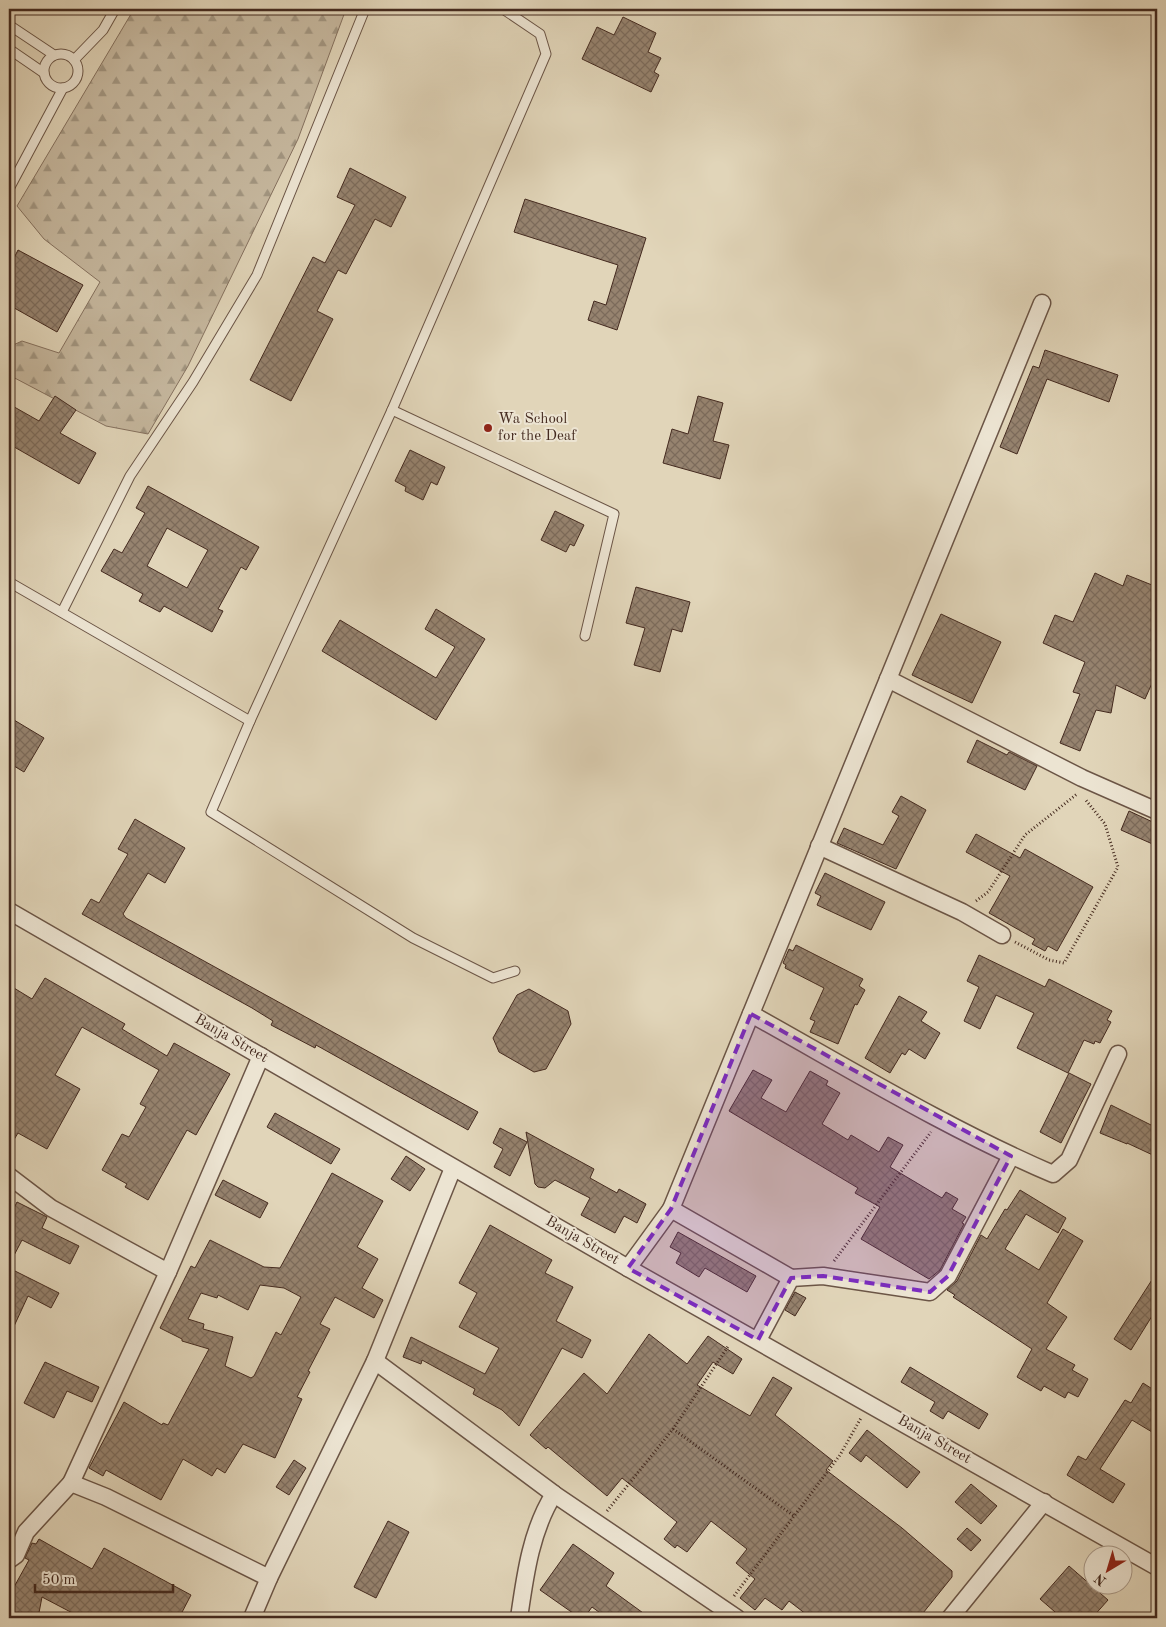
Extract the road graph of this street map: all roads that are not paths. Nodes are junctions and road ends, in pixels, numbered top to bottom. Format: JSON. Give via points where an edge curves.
{"nodes":[{"id":1,"x":115,"y":9,"type":"edge"},
{"id":2,"x":365,"y":9,"type":"edge"},
{"id":3,"x":503,"y":9,"type":"edge"},
{"id":4,"x":9,"y":25,"type":"edge"},
{"id":5,"x":9,"y":48,"type":"edge"},
{"id":6,"x":54,"y":55,"type":"junction"},
{"id":7,"x":74,"y":60,"type":"junction"},
{"id":8,"x":44,"y":73,"type":"junction"},
{"id":9,"x":63,"y":88,"type":"junction"},
{"id":10,"x":9,"y":190,"type":"edge"},
{"id":11,"x":1042,"y":304,"type":"dead end"},
{"id":12,"x":392,"y":410,"type":"junction"},
{"id":13,"x":9,"y":582,"type":"edge"},
{"id":14,"x":62,"y":612,"type":"junction"},
{"id":15,"x":585,"y":636,"type":"dead end"},
{"id":16,"x":888,"y":679,"type":"junction"},
{"id":17,"x":250,"y":720,"type":"junction"},
{"id":18,"x":1157,"y":811,"type":"edge"},
{"id":19,"x":819,"y":846,"type":"junction"},
{"id":20,"x":9,"y":911,"type":"edge"},
{"id":21,"x":1002,"y":935,"type":"road end"},
{"id":22,"x":515,"y":971,"type":"dead end"},
{"id":23,"x":751,"y":1014,"type":"junction"},
{"id":24,"x":1118,"y":1054,"type":"dead end"},
{"id":25,"x":261,"y":1056,"type":"junction"},
{"id":26,"x":1011,"y":1156,"type":"junction"},
{"id":27,"x":453,"y":1168,"type":"junction"},
{"id":28,"x":9,"y":1176,"type":"edge"},
{"id":29,"x":671,"y":1209,"type":"junction"},
{"id":30,"x":628,"y":1268,"type":"junction"},
{"id":31,"x":168,"y":1272,"type":"junction"},
{"id":32,"x":791,"y":1278,"type":"junction"},
{"id":33,"x":758,"y":1340,"type":"junction"},
{"id":34,"x":375,"y":1361,"type":"junction"},
{"id":35,"x":71,"y":1483,"type":"junction"},
{"id":36,"x":554,"y":1494,"type":"junction"},
{"id":37,"x":1044,"y":1502,"type":"junction"},
{"id":38,"x":9,"y":1560,"type":"edge"},
{"id":39,"x":1157,"y":1567,"type":"edge"},
{"id":40,"x":269,"y":1578,"type":"junction"},
{"id":41,"x":731,"y":1613,"type":"edge"},
{"id":42,"x":252,"y":1618,"type":"edge"},
{"id":43,"x":519,"y":1618,"type":"edge"},
{"id":44,"x":950,"y":1618,"type":"edge"}],
"edges":[{"from":1,"to":7,"type":"lane","via":[[103,30]]},
{"from":2,"to":14,"type":"lane","via":[[257,275],[193,382],[130,476]]},
{"from":3,"to":12,"type":"lane","via":[[540,34],[546,54]]},
{"from":4,"to":6,"type":"lane"},
{"from":5,"to":8,"type":"lane"},
{"from":6,"to":7,"type":"lane","via":[[65,54]]},
{"from":6,"to":8,"type":"lane","via":[[46,62]]},
{"from":7,"to":9,"type":"lane","via":[[78,69],[76,80]]},
{"from":8,"to":9,"type":"lane","via":[[49,82]]},
{"from":9,"to":10,"type":"lane"},
{"from":11,"to":16,"type":"street"},
{"from":12,"to":15,"type":"lane","via":[[614,514]]},
{"from":12,"to":17,"type":"lane"},
{"from":13,"to":14,"type":"lane"},
{"from":14,"to":17,"type":"lane"},
{"from":16,"to":18,"type":"street","via":[[1082,778]]},
{"from":16,"to":19,"type":"street"},
{"from":17,"to":22,"type":"lane","via":[[211,812],[413,938],[493,978]]},
{"from":19,"to":21,"type":"street","via":[[962,912]]},
{"from":19,"to":23,"type":"street"},
{"from":20,"to":25,"type":"street","name":"Banja Street"},
{"from":23,"to":26,"type":"street"},
{"from":23,"to":29,"type":"street"},
{"from":24,"to":26,"type":"street","via":[[1070,1160],[1053,1174]]},
{"from":25,"to":27,"type":"street","name":"Banja Street"},
{"from":25,"to":31,"type":"street"},
{"from":26,"to":32,"type":"street","via":[[948,1276],[930,1292],[824,1276]]},
{"from":27,"to":30,"type":"street","name":"Banja Street"},
{"from":27,"to":34,"type":"street"},
{"from":28,"to":31,"type":"street","via":[[50,1208]]},
{"from":29,"to":30,"type":"street"},
{"from":29,"to":32,"type":"street"},
{"from":30,"to":33,"type":"street","name":"Banja Street"},
{"from":31,"to":35,"type":"street"},
{"from":32,"to":33,"type":"street"},
{"from":33,"to":37,"type":"street","name":"Banja Street"},
{"from":34,"to":36,"type":"street"},
{"from":34,"to":40,"type":"street"},
{"from":35,"to":38,"type":"street","via":[[26,1532],[16,1555]]},
{"from":35,"to":40,"type":"street","via":[[106,1497]]},
{"from":36,"to":41,"type":"street"},
{"from":36,"to":43,"type":"street","via":[[541,1514],[524,1579]]},
{"from":37,"to":39,"type":"street","name":"Banja Street"},
{"from":37,"to":44,"type":"street"},
{"from":40,"to":42,"type":"street"}]}
